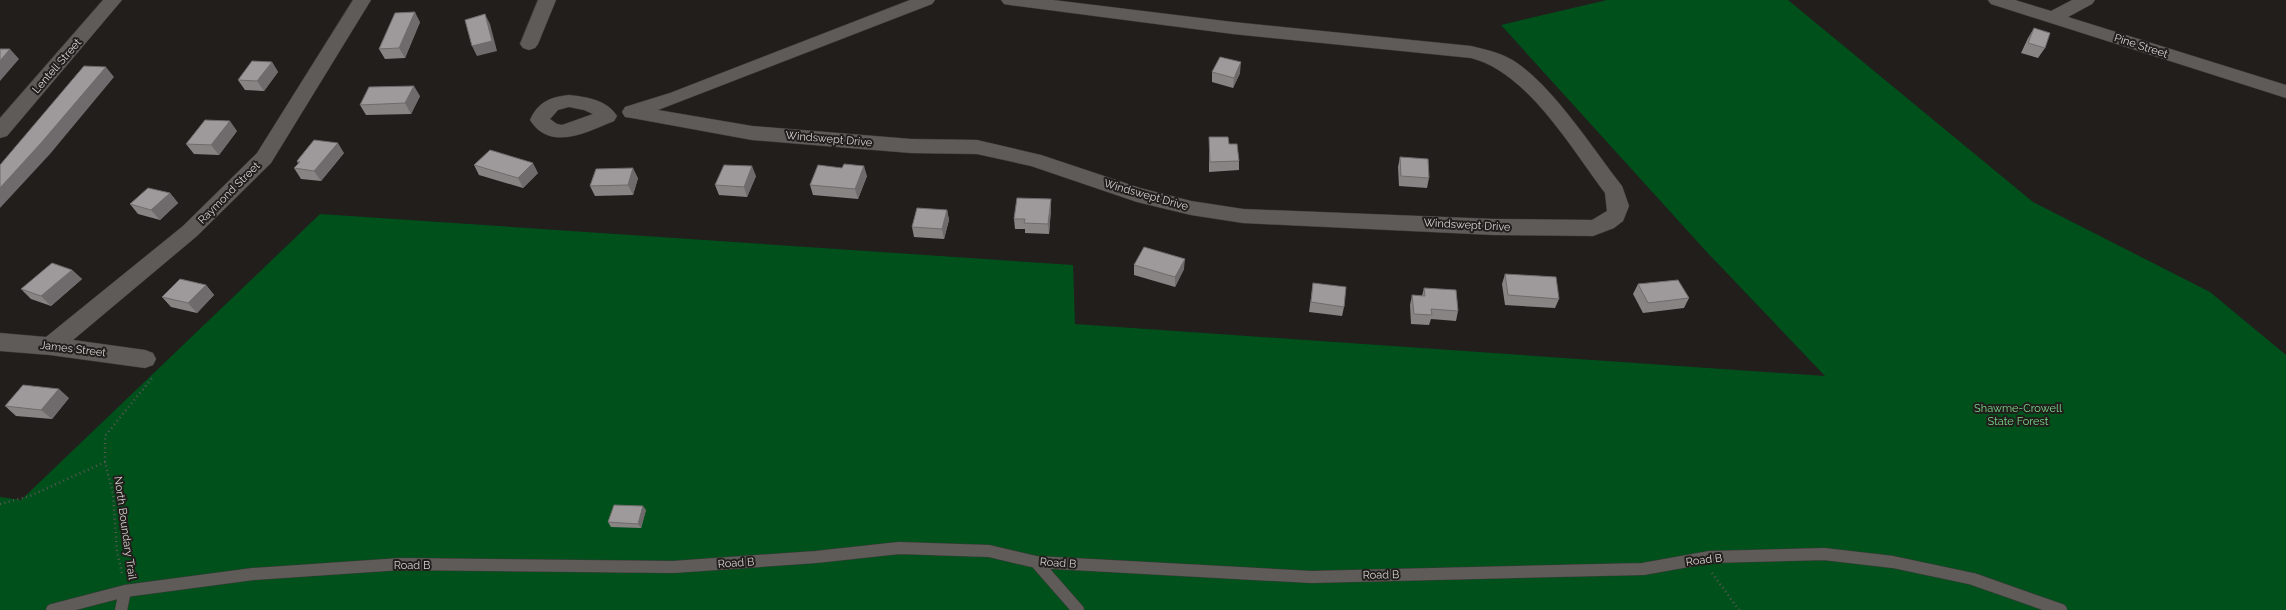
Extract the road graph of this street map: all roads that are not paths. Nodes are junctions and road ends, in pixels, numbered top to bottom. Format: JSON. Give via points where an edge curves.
{"nodes":[{"id":1,"x":113,"y":0,"type":"edge"},
{"id":2,"x":362,"y":0,"type":"edge"},
{"id":3,"x":547,"y":0,"type":"edge"},
{"id":4,"x":926,"y":0,"type":"edge"},
{"id":5,"x":1010,"y":0,"type":"edge"},
{"id":6,"x":1997,"y":0,"type":"edge"},
{"id":7,"x":2086,"y":0,"type":"edge"},
{"id":8,"x":2053,"y":17,"type":"junction"},
{"id":9,"x":529,"y":44,"type":"dead end"},
{"id":10,"x":2286,"y":92,"type":"edge"},
{"id":11,"x":632,"y":112,"type":"junction"},
{"id":12,"x":606,"y":116,"type":"dead end"},
{"id":13,"x":0,"y":131,"type":"edge"},
{"id":14,"x":0,"y":342,"type":"edge"},
{"id":15,"x":50,"y":346,"type":"junction"},
{"id":16,"x":145,"y":359,"type":"road end"},
{"id":17,"x":1036,"y":562,"type":"junction"},
{"id":18,"x":125,"y":591,"type":"junction"},
{"id":19,"x":52,"y":610,"type":"edge"},
{"id":20,"x":121,"y":610,"type":"edge"},
{"id":21,"x":1078,"y":610,"type":"edge"},
{"id":22,"x":2061,"y":610,"type":"edge"}],
"edges":[{"from":1,"to":13,"type":"street","name":"Lentell Street"},
{"from":2,"to":15,"type":"street","name":"Raymond Street","via":[[264,158],[190,231]]},
{"from":3,"to":9,"type":"street"},
{"from":4,"to":11,"type":"street","name":"Windswept Drive","via":[[677,97]]},
{"from":5,"to":11,"type":"street","name":"Windswept Drive","via":[[1232,28],[1471,52],[1491,57],[1510,67],[1544,99],[1615,191],[1620,203],[1619,211],[1606,224],[1593,228],[1494,227],[1243,216],[1191,208],[1137,195],[1034,160],[977,147],[911,146],[752,133]]},
{"from":6,"to":8,"type":"street","name":"Pine Street"},
{"from":7,"to":8,"type":"street"},
{"from":8,"to":10,"type":"street","name":"Pine Street"},
{"from":11,"to":12,"type":"street","name":"Windswept Drive"},
{"from":14,"to":15,"type":"street","name":"James Street"},
{"from":15,"to":16,"type":"street","name":"James Street"},
{"from":17,"to":18,"type":"lane","name":"Road B","via":[[989,551],[899,548],[816,557],[673,567],[401,564],[253,574]]},
{"from":17,"to":21,"type":"lane"},
{"from":17,"to":22,"type":"lane","name":"Road B","via":[[1311,577],[1643,569],[1702,559],[1824,554],[1893,562],[1973,579]]},
{"from":18,"to":19,"type":"lane","name":"Road B"},
{"from":18,"to":20,"type":"lane"}]}
